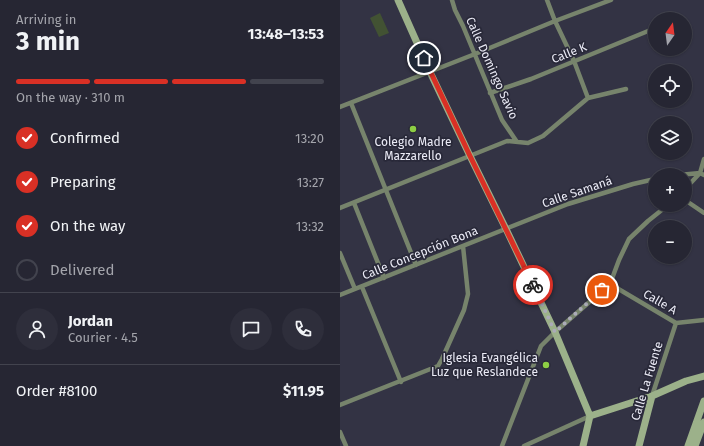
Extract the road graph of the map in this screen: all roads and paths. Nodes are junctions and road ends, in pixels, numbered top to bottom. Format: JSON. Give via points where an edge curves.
{"nodes":[{"id":1,"x":398,"y":0,"type":"edge"},
{"id":2,"x":452,"y":0,"type":"edge"},
{"id":3,"x":547,"y":0,"type":"edge"},
{"id":4,"x":611,"y":0,"type":"edge"},
{"id":5,"x":555,"y":21,"type":"junction"},
{"id":6,"x":648,"y":31,"type":"edge"},
{"id":7,"x":475,"y":54,"type":"junction"},
{"id":8,"x":574,"y":61,"type":"junction"},
{"id":9,"x":430,"y":72,"type":"junction"},
{"id":10,"x":626,"y":89,"type":"dead end"},
{"id":11,"x":490,"y":93,"type":"junction"},
{"id":12,"x":588,"y":98,"type":"junction"},
{"id":13,"x":351,"y":103,"type":"junction"},
{"id":14,"x":340,"y":107,"type":"edge"},
{"id":15,"x":516,"y":142,"type":"junction"},
{"id":16,"x":470,"y":156,"type":"junction"},
{"id":17,"x":704,"y":159,"type":"edge"},
{"id":18,"x":692,"y":174,"type":"edge"},
{"id":19,"x":702,"y":174,"type":"edge"},
{"id":20,"x":648,"y":180,"type":"edge"},
{"id":21,"x":692,"y":183,"type":"edge"},
{"id":22,"x":386,"y":190,"type":"junction"},
{"id":23,"x":354,"y":203,"type":"junction"},
{"id":24,"x":692,"y":205,"type":"edge"},
{"id":25,"x":340,"y":208,"type":"edge"},
{"id":26,"x":659,"y":212,"type":"edge"},
{"id":27,"x":704,"y":213,"type":"edge"},
{"id":28,"x":506,"y":229,"type":"junction"},
{"id":29,"x":464,"y":246,"type":"junction"},
{"id":30,"x":340,"y":253,"type":"edge"},
{"id":31,"x":416,"y":265,"type":"junction"},
{"id":32,"x":384,"y":278,"type":"junction"},
{"id":33,"x":610,"y":284,"type":"junction"},
{"id":34,"x":362,"y":287,"type":"junction"},
{"id":35,"x":355,"y":289,"type":"junction"},
{"id":36,"x":340,"y":295,"type":"edge"},
{"id":37,"x":704,"y":320,"type":"edge"},
{"id":38,"x":676,"y":323,"type":"junction"},
{"id":39,"x":555,"y":332,"type":"junction"},
{"id":40,"x":704,"y":376,"type":"edge"},
{"id":41,"x":401,"y":382,"type":"junction"},
{"id":42,"x":652,"y":396,"type":"junction"},
{"id":43,"x":704,"y":401,"type":"edge"},
{"id":44,"x":340,"y":405,"type":"edge"},
{"id":45,"x":590,"y":416,"type":"junction"},
{"id":46,"x":704,"y":422,"type":"edge"},
{"id":47,"x":340,"y":432,"type":"edge"},
{"id":48,"x":346,"y":446,"type":"edge"},
{"id":49,"x":502,"y":446,"type":"edge"},
{"id":50,"x":524,"y":446,"type":"edge"},
{"id":51,"x":583,"y":446,"type":"edge"},
{"id":52,"x":639,"y":446,"type":"edge"},
{"id":53,"x":688,"y":446,"type":"edge"},
{"id":54,"x":695,"y":446,"type":"edge"}],
"edges":[{"from":1,"to":9,"type":"main road"},
{"from":2,"to":7,"type":"street","name":"Calle Domingo Savio"},
{"from":3,"to":5,"type":"street"},
{"from":4,"to":5,"type":"street"},
{"from":5,"to":7,"type":"street"},
{"from":5,"to":8,"type":"street"},
{"from":6,"to":8,"type":"street","name":"Calle K"},
{"from":7,"to":9,"type":"street"},
{"from":7,"to":11,"type":"street","name":"Calle Domingo Savio"},
{"from":8,"to":11,"type":"street","name":"Calle K"},
{"from":8,"to":12,"type":"street"},
{"from":9,"to":13,"type":"street"},
{"from":9,"to":16,"type":"main road"},
{"from":10,"to":12,"type":"street"},
{"from":11,"to":15,"type":"street","name":"Calle Domingo Savio","via":[[502,120]]},
{"from":12,"to":15,"type":"street","via":[[543,136],[528,143]]},
{"from":13,"to":14,"type":"street"},
{"from":13,"to":22,"type":"street"},
{"from":15,"to":16,"type":"street","via":[[507,141]]},
{"from":16,"to":22,"type":"street"},
{"from":16,"to":28,"type":"main road"},
{"from":17,"to":19,"type":"street"},
{"from":18,"to":19,"type":"street"},
{"from":19,"to":21,"type":"street"},
{"from":20,"to":28,"type":"street","name":"Calle Samaná","via":[[568,204]]},
{"from":22,"to":23,"type":"street"},
{"from":22,"to":31,"type":"street"},
{"from":23,"to":25,"type":"street"},
{"from":23,"to":32,"type":"street"},
{"from":24,"to":27,"type":"street"},
{"from":26,"to":33,"type":"street","via":[[629,239]]},
{"from":28,"to":29,"type":"street","name":"Calle Concepción Bona"},
{"from":28,"to":39,"type":"main road"},
{"from":29,"to":31,"type":"street","name":"Calle Concepción Bona"},
{"from":29,"to":41,"type":"street","via":[[468,294],[464,310],[442,360],[438,366]]},
{"from":30,"to":35,"type":"street"},
{"from":31,"to":32,"type":"street","name":"Calle Concepción Bona"},
{"from":32,"to":34,"type":"street","name":"Calle Concepción Bona"},
{"from":33,"to":38,"type":"street","name":"Calle A"},
{"from":33,"to":39,"type":"street"},
{"from":34,"to":35,"type":"street","name":"Calle Concepción Bona"},
{"from":34,"to":41,"type":"street"},
{"from":35,"to":36,"type":"street","name":"Calle Concepción Bona"},
{"from":37,"to":38,"type":"street","name":"Calle A"},
{"from":38,"to":42,"type":"street","name":"Calle La Fuente"},
{"from":39,"to":45,"type":"main road"},
{"from":39,"to":49,"type":"street","via":[[541,346]]},
{"from":40,"to":42,"type":"main road","via":[[686,380]]},
{"from":41,"to":44,"type":"street"},
{"from":42,"to":45,"type":"main road"},
{"from":42,"to":52,"type":"main road","name":"Calle La Fuente"},
{"from":43,"to":53,"type":"main road"},
{"from":45,"to":50,"type":"street"},
{"from":45,"to":51,"type":"main road"},
{"from":46,"to":54,"type":"main road"},
{"from":47,"to":48,"type":"street"}]}
